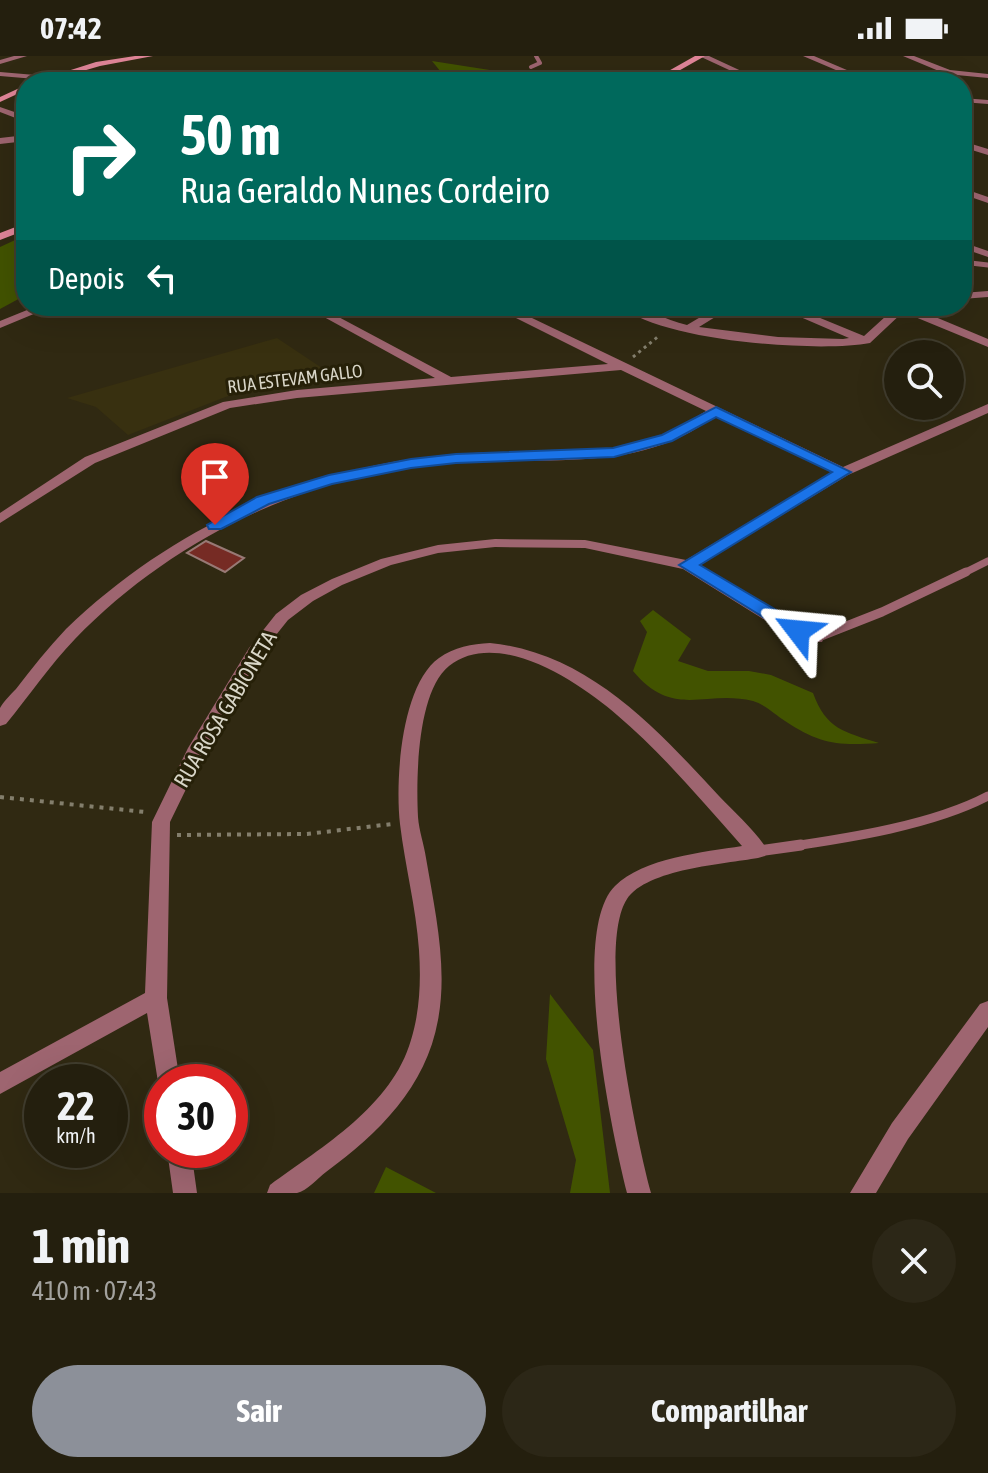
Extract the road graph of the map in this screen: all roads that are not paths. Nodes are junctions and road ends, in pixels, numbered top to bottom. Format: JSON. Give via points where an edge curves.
{"nodes":[{"id":1,"x":23,"y":56,"type":"edge"},
{"id":2,"x":149,"y":56,"type":"edge"},
{"id":3,"x":536,"y":56,"type":"edge"},
{"id":4,"x":702,"y":56,"type":"edge"},
{"id":5,"x":807,"y":56,"type":"edge"},
{"id":6,"x":907,"y":56,"type":"edge"},
{"id":7,"x":0,"y":62,"type":"edge"},
{"id":8,"x":531,"y":67,"type":"dead end"},
{"id":9,"x":70,"y":72,"type":"edge"},
{"id":10,"x":672,"y":72,"type":"edge"},
{"id":11,"x":738,"y":72,"type":"edge"},
{"id":12,"x":846,"y":72,"type":"edge"},
{"id":13,"x":949,"y":72,"type":"edge"},
{"id":14,"x":22,"y":316,"type":"edge"},
{"id":15,"x":329,"y":316,"type":"edge"},
{"id":16,"x":519,"y":316,"type":"edge"},
{"id":17,"x":644,"y":316,"type":"edge"},
{"id":18,"x":710,"y":316,"type":"edge"},
{"id":19,"x":805,"y":316,"type":"edge"},
{"id":20,"x":893,"y":316,"type":"edge"},
{"id":21,"x":924,"y":316,"type":"edge"},
{"id":22,"x":0,"y":325,"type":"edge"},
{"id":23,"x":688,"y":329,"type":"junction"},
{"id":24,"x":866,"y":341,"type":"junction"},
{"id":25,"x":988,"y":343,"type":"edge"},
{"id":26,"x":622,"y":366,"type":"junction"},
{"id":27,"x":450,"y":381,"type":"junction"},
{"id":28,"x":988,"y":408,"type":"edge"},
{"id":29,"x":716,"y":411,"type":"junction"},
{"id":30,"x":843,"y":472,"type":"junction"},
{"id":31,"x":0,"y":519,"type":"edge"},
{"id":32,"x":988,"y":561,"type":"edge"},
{"id":33,"x":688,"y":565,"type":"junction"},
{"id":34,"x":816,"y":638,"type":"joint"},
{"id":35,"x":0,"y":720,"type":"edge"},
{"id":36,"x":988,"y":796,"type":"edge"},
{"id":37,"x":758,"y":851,"type":"junction"},
{"id":38,"x":156,"y":998,"type":"junction"},
{"id":39,"x":988,"y":1010,"type":"edge"},
{"id":40,"x":166,"y":1064,"type":"edge"},
{"id":41,"x":0,"y":1084,"type":"edge"},
{"id":42,"x":182,"y":1168,"type":"edge"},
{"id":43,"x":185,"y":1193,"type":"edge"},
{"id":44,"x":279,"y":1193,"type":"edge"},
{"id":45,"x":639,"y":1193,"type":"edge"},
{"id":46,"x":862,"y":1193,"type":"edge"}],
"edges":[{"from":1,"to":7,"type":"street"},
{"from":2,"to":9,"type":"main road"},
{"from":3,"to":8,"type":"lane","via":[[540,63]]},
{"from":4,"to":10,"type":"main road"},
{"from":4,"to":11,"type":"street"},
{"from":5,"to":12,"type":"street"},
{"from":6,"to":13,"type":"street"},
{"from":14,"to":22,"type":"street"},
{"from":15,"to":27,"type":"street"},
{"from":16,"to":26,"type":"street"},
{"from":17,"to":23,"type":"street"},
{"from":18,"to":23,"type":"street"},
{"from":19,"to":24,"type":"street"},
{"from":20,"to":24,"type":"street"},
{"from":21,"to":25,"type":"street"},
{"from":23,"to":24,"type":"street","via":[[815,342]]},
{"from":26,"to":27,"type":"street","name":"RUA ESTEVAM GALLO"},
{"from":26,"to":29,"type":"street"},
{"from":27,"to":31,"type":"street","name":"RUA ESTEVAM GALLO","via":[[227,405],[90,460]]},
{"from":28,"to":30,"type":"street"},
{"from":29,"to":30,"type":"street"},
{"from":29,"to":35,"type":"street","via":[[667,438],[614,453],[411,464],[329,480],[263,501],[195,536],[120,591],[76,629]]},
{"from":30,"to":33,"type":"street"},
{"from":32,"to":34,"type":"lane"},
{"from":33,"to":34,"type":"street","name":"RUA ROSA GABIONETA","via":[[771,617]]},
{"from":33,"to":38,"type":"street","name":"RUA ROSA GABIONETA","via":[[585,544],[495,543],[438,549],[337,582],[282,617],[257,648],[164,813],[159,835]]},
{"from":36,"to":37,"type":"lane","via":[[965,808],[842,839]]},
{"from":37,"to":44,"type":"street","via":[[666,753],[576,676],[544,660],[497,649],[461,653],[442,664],[417,713],[410,766],[409,822],[431,955],[422,1041],[414,1064],[381,1112]]},
{"from":37,"to":45,"type":"street","via":[[657,872],[632,883],[611,906],[606,924],[608,1005],[622,1125]]},
{"from":38,"to":40,"type":"street","name":"RUA ROSA GABIONETA"},
{"from":38,"to":41,"type":"street"},
{"from":39,"to":46,"type":"street"},
{"from":42,"to":43,"type":"street"}]}
